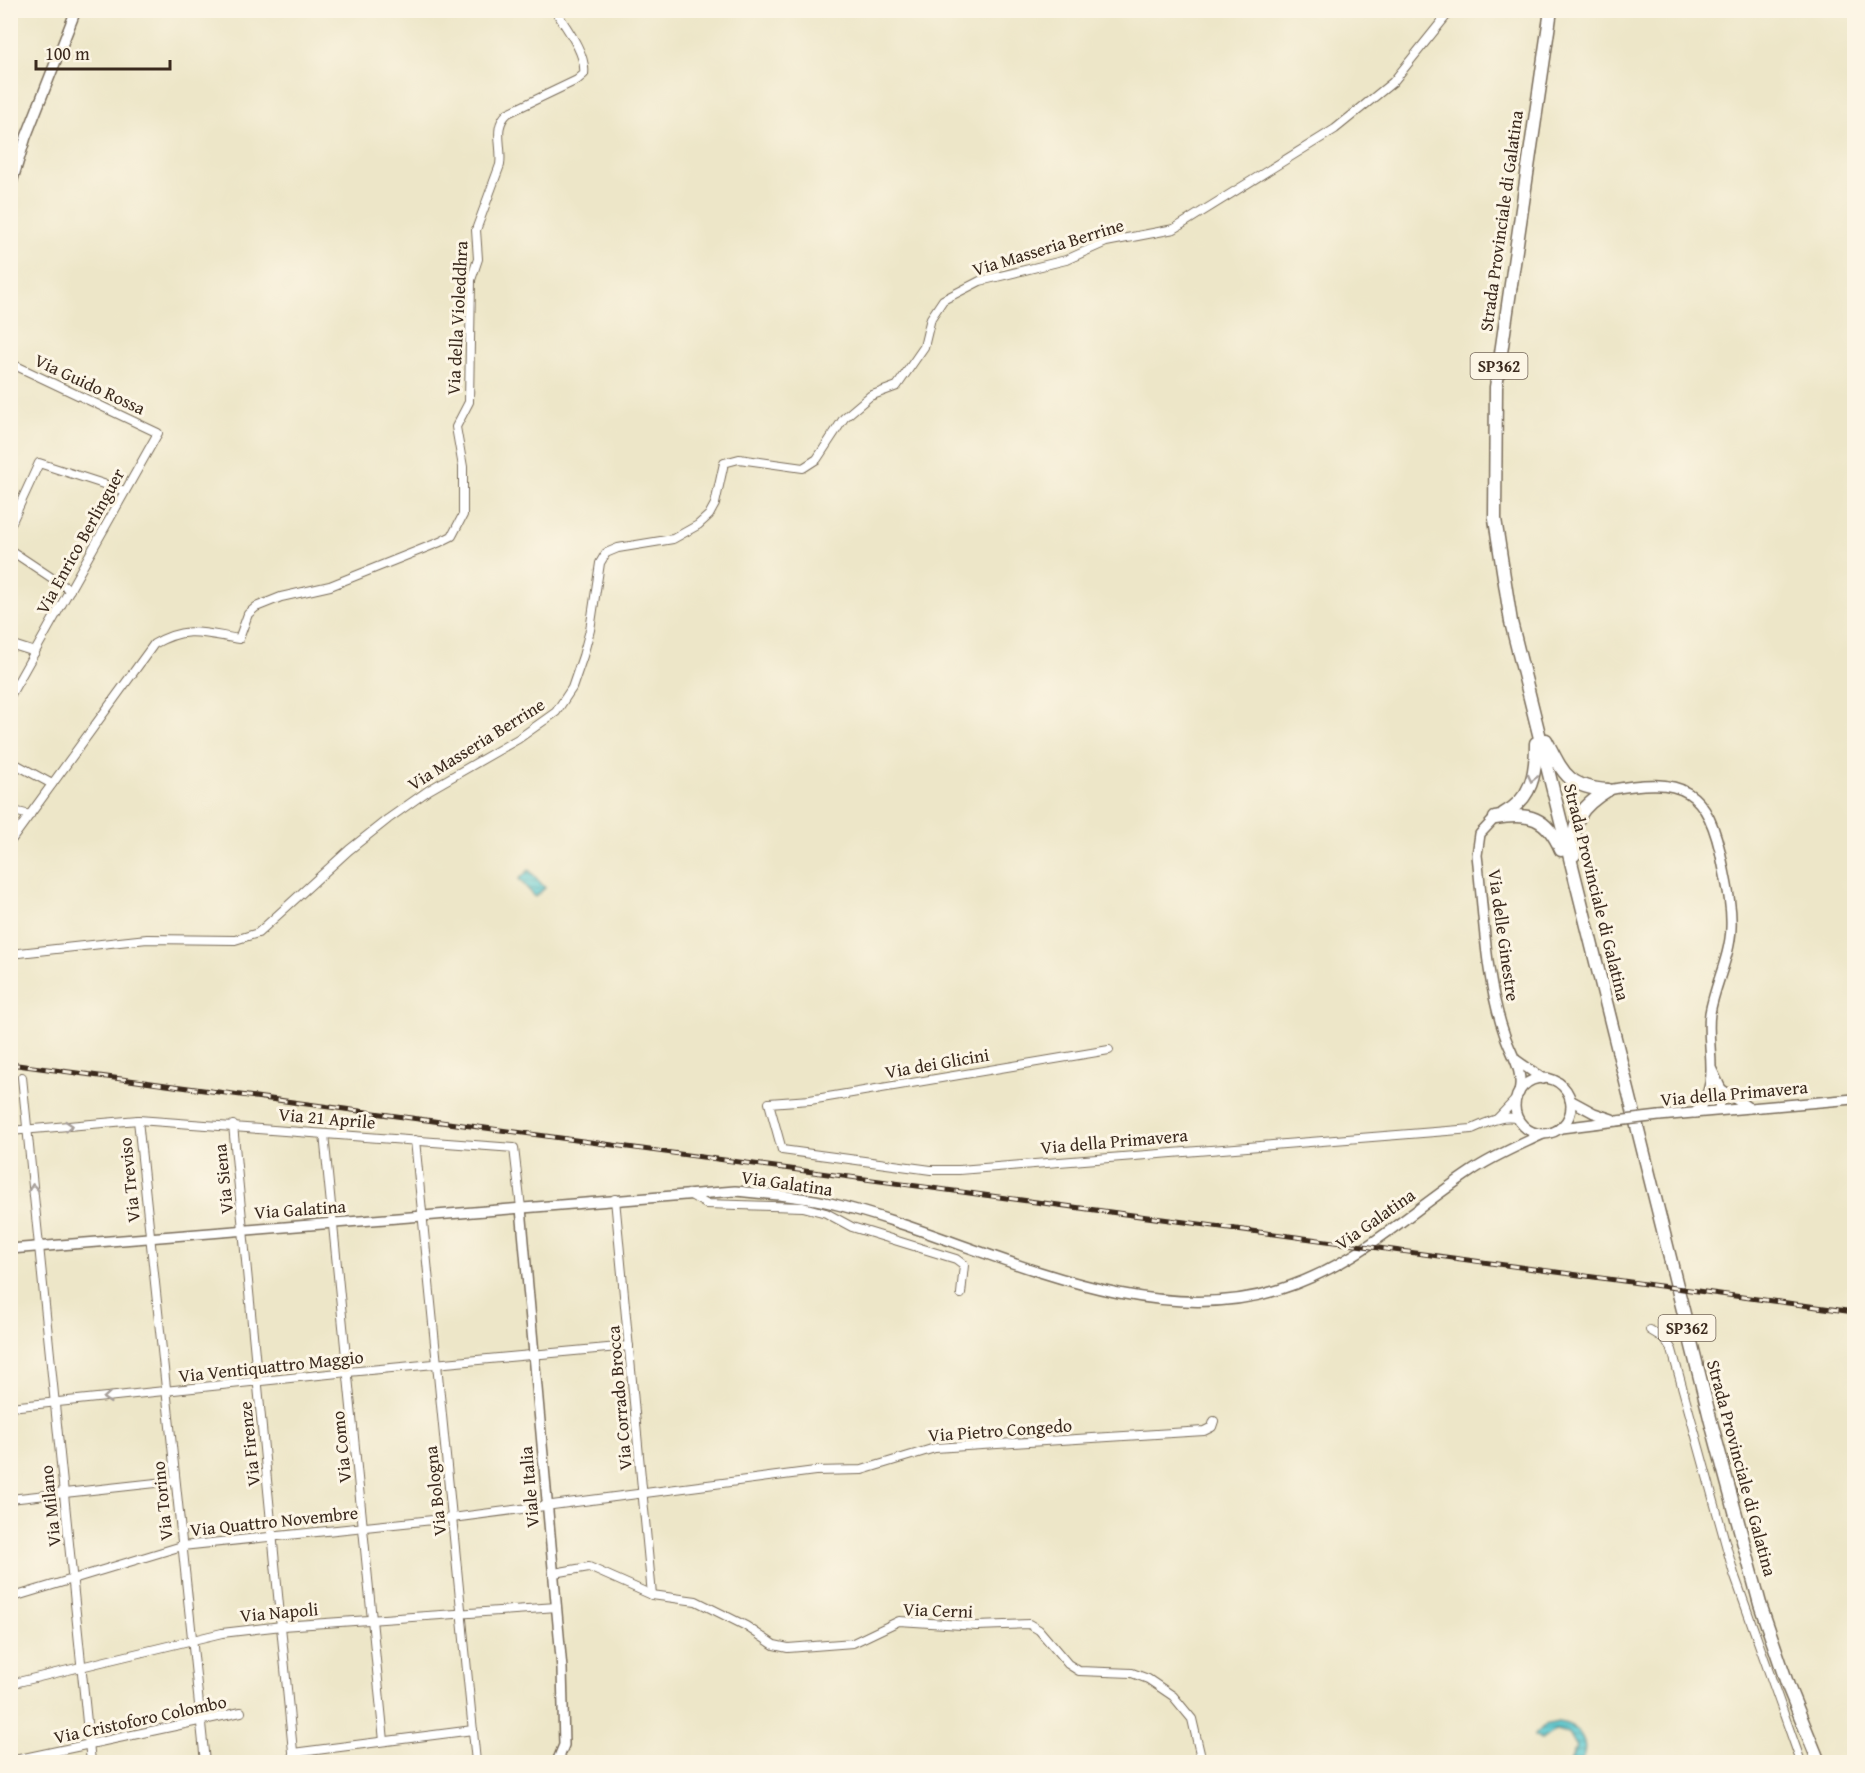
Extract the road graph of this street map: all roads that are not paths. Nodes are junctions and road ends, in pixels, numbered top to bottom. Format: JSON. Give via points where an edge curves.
{"nodes":[{"id":1,"x":76,"y":10,"type":"edge"},
{"id":2,"x":555,"y":10,"type":"edge"},
{"id":3,"x":1451,"y":10,"type":"edge"},
{"id":4,"x":1551,"y":10,"type":"edge"},
{"id":5,"x":10,"y":189,"type":"edge"},
{"id":6,"x":10,"y":363,"type":"edge"},
{"id":7,"x":158,"y":433,"type":"joint"},
{"id":8,"x":125,"y":491,"type":"junction"},
{"id":9,"x":10,"y":526,"type":"edge"},
{"id":10,"x":10,"y":550,"type":"edge"},
{"id":11,"x":70,"y":590,"type":"junction"},
{"id":12,"x":10,"y":644,"type":"edge"},
{"id":13,"x":35,"y":652,"type":"junction"},
{"id":14,"x":10,"y":696,"type":"edge"},
{"id":15,"x":1535,"y":721,"type":"junction"},
{"id":16,"x":10,"y":761,"type":"edge"},
{"id":17,"x":52,"y":784,"type":"junction"},
{"id":18,"x":1608,"y":790,"type":"junction"},
{"id":19,"x":10,"y":810,"type":"edge"},
{"id":20,"x":30,"y":815,"type":"junction"},
{"id":21,"x":1495,"y":818,"type":"junction"},
{"id":22,"x":10,"y":842,"type":"edge"},
{"id":23,"x":1576,"y":886,"type":"junction"},
{"id":24,"x":10,"y":954,"type":"edge"},
{"id":25,"x":1109,"y":1050,"type":"dead end"},
{"id":26,"x":1516,"y":1060,"type":"junction"},
{"id":27,"x":1712,"y":1069,"type":"junction"},
{"id":28,"x":22,"y":1077,"type":"dead end"},
{"id":29,"x":1543,"y":1079,"type":"junction"},
{"id":30,"x":1721,"y":1089,"type":"junction"},
{"id":31,"x":1709,"y":1092,"type":"junction"},
{"id":32,"x":1518,"y":1095,"type":"junction"},
{"id":33,"x":1854,"y":1099,"type":"edge"},
{"id":34,"x":1570,"y":1100,"type":"junction"},
{"id":35,"x":769,"y":1103,"type":"joint"},
{"id":36,"x":1749,"y":1108,"type":"junction"},
{"id":37,"x":1719,"y":1110,"type":"junction"},
{"id":38,"x":1695,"y":1113,"type":"junction"},
{"id":39,"x":138,"y":1120,"type":"junction"},
{"id":40,"x":1496,"y":1120,"type":"junction"},
{"id":41,"x":1617,"y":1120,"type":"junction"},
{"id":42,"x":1521,"y":1123,"type":"junction"},
{"id":43,"x":233,"y":1125,"type":"junction"},
{"id":44,"x":1561,"y":1128,"type":"junction"},
{"id":45,"x":27,"y":1130,"type":"junction"},
{"id":46,"x":10,"y":1131,"type":"edge"},
{"id":47,"x":324,"y":1134,"type":"junction"},
{"id":48,"x":1542,"y":1134,"type":"junction"},
{"id":49,"x":416,"y":1140,"type":"junction"},
{"id":50,"x":1506,"y":1151,"type":"junction"},
{"id":51,"x":689,"y":1194,"type":"junction"},
{"id":52,"x":615,"y":1199,"type":"junction"},
{"id":53,"x":521,"y":1208,"type":"junction"},
{"id":54,"x":423,"y":1217,"type":"junction"},
{"id":55,"x":333,"y":1223,"type":"junction"},
{"id":56,"x":243,"y":1230,"type":"junction"},
{"id":57,"x":150,"y":1237,"type":"junction"},
{"id":58,"x":39,"y":1246,"type":"junction"},
{"id":59,"x":10,"y":1249,"type":"edge"},
{"id":60,"x":961,"y":1294,"type":"dead end"},
{"id":61,"x":1650,"y":1330,"type":"dead end"},
{"id":62,"x":629,"y":1347,"type":"junction"},
{"id":63,"x":534,"y":1354,"type":"junction"},
{"id":64,"x":437,"y":1364,"type":"junction"},
{"id":65,"x":348,"y":1372,"type":"junction"},
{"id":66,"x":258,"y":1382,"type":"junction"},
{"id":67,"x":165,"y":1392,"type":"junction"},
{"id":68,"x":55,"y":1403,"type":"junction"},
{"id":69,"x":10,"y":1407,"type":"edge"},
{"id":70,"x":1214,"y":1421,"type":"dead end"},
{"id":71,"x":174,"y":1481,"type":"junction"},
{"id":72,"x":64,"y":1493,"type":"junction"},
{"id":73,"x":643,"y":1493,"type":"junction"},
{"id":74,"x":10,"y":1499,"type":"edge"},
{"id":75,"x":548,"y":1506,"type":"junction"},
{"id":76,"x":452,"y":1518,"type":"junction"},
{"id":77,"x":364,"y":1526,"type":"junction"},
{"id":78,"x":273,"y":1536,"type":"junction"},
{"id":79,"x":182,"y":1546,"type":"junction"},
{"id":80,"x":554,"y":1573,"type":"junction"},
{"id":81,"x":72,"y":1578,"type":"junction"},
{"id":82,"x":652,"y":1595,"type":"junction"},
{"id":83,"x":10,"y":1598,"type":"edge"},
{"id":84,"x":557,"y":1607,"type":"junction"},
{"id":85,"x":462,"y":1613,"type":"junction"},
{"id":86,"x":374,"y":1620,"type":"junction"},
{"id":87,"x":282,"y":1626,"type":"junction"},
{"id":88,"x":192,"y":1640,"type":"junction"},
{"id":89,"x":81,"y":1667,"type":"junction"},
{"id":90,"x":10,"y":1684,"type":"edge"},
{"id":91,"x":1788,"y":1686,"type":"junction"},
{"id":92,"x":1774,"y":1689,"type":"junction"},
{"id":93,"x":241,"y":1712,"type":"dead end"},
{"id":94,"x":200,"y":1721,"type":"junction"},
{"id":95,"x":473,"y":1730,"type":"junction"},
{"id":96,"x":384,"y":1741,"type":"junction"},
{"id":97,"x":89,"y":1745,"type":"junction"},
{"id":98,"x":293,"y":1753,"type":"junction"},
{"id":99,"x":10,"y":1761,"type":"edge"},
{"id":100,"x":91,"y":1762,"type":"edge"},
{"id":101,"x":205,"y":1762,"type":"edge"},
{"id":102,"x":294,"y":1762,"type":"edge"},
{"id":103,"x":476,"y":1762,"type":"edge"},
{"id":104,"x":557,"y":1762,"type":"edge"},
{"id":105,"x":1203,"y":1762,"type":"edge"},
{"id":106,"x":1801,"y":1762,"type":"edge"},
{"id":107,"x":1820,"y":1762,"type":"edge"}],
"edges":[{"from":1,"to":5,"type":"street"},
{"from":2,"to":17,"type":"street","name":"Via della Violeddhra","via":[[586,66],[577,80],[508,113],[498,129],[500,165],[476,230],[478,259],[471,280],[469,402],[456,427],[464,502],[459,526],[452,536],[440,542],[330,586],[256,607],[248,614],[239,639],[190,631],[154,644]]},
{"from":3,"to":24,"type":"street","name":"Via Masseria Berrine","via":[[1393,82],[1335,129],[1174,229],[1106,242],[1066,260],[980,281],[943,300],[931,318],[924,347],[897,386],[870,396],[844,418],[817,459],[802,468],[739,459],[724,462],[715,504],[698,525],[673,539],[618,548],[606,554],[596,577],[583,656],[572,688],[556,712],[388,819],[258,933],[235,940],[147,939]]},
{"from":4,"to":15,"type":"main road","name":"Strada Provinciale di Galatina","number":"SP362","via":[[1504,329],[1494,432],[1496,519],[1511,622]]},
{"from":6,"to":7,"type":"street","name":"Via Guido Rossa"},
{"from":7,"to":8,"type":"street","name":"Via Enrico Berlinguer"},
{"from":8,"to":9,"type":"street","via":[[39,463]]},
{"from":8,"to":11,"type":"street","name":"Via Enrico Berlinguer"},
{"from":10,"to":11,"type":"street"},
{"from":11,"to":13,"type":"street","name":"Via Enrico Berlinguer"},
{"from":12,"to":13,"type":"street"},
{"from":13,"to":14,"type":"street","name":"Via Enrico Berlinguer"},
{"from":15,"to":18,"type":"main road","via":[[1559,767],[1570,779],[1587,789]]},
{"from":15,"to":21,"type":"main road","one_way":true,"via":[[1534,778],[1527,796]]},
{"from":15,"to":23,"type":"main road","name":"Strada Provinciale di Galatina","number":"SP362"},
{"from":16,"to":17,"type":"street"},
{"from":17,"to":20,"type":"street"},
{"from":18,"to":23,"type":"main road","via":[[1590,801],[1575,823]]},
{"from":18,"to":27,"type":"street","via":[[1641,784],[1666,784],[1682,789],[1708,813],[1717,834],[1731,929],[1710,1012]]},
{"from":19,"to":20,"type":"street"},
{"from":20,"to":22,"type":"street"},
{"from":21,"to":23,"type":"main road","via":[[1518,814],[1539,820],[1555,836]]},
{"from":21,"to":26,"type":"street","name":"Via delle Ginestre","via":[[1480,834],[1477,855],[1496,1006]]},
{"from":23,"to":91,"type":"main road","name":"Strada Provinciale di Galatina","number":"SP362","via":[[1714,1434],[1760,1604]]},
{"from":25,"to":35,"type":"street","name":"Via dei Glicini","via":[[810,1100]]},
{"from":26,"to":29,"type":"street"},
{"from":26,"to":32,"type":"street","name":"Via delle Ginestre","via":[[1522,1081]]},
{"from":27,"to":30,"type":"street"},
{"from":27,"to":31,"type":"street"},
{"from":28,"to":45,"type":"street","name":"Via Milano"},
{"from":29,"to":32,"type":"street","name":"Via della Primavera","via":[[1527,1084]]},
{"from":29,"to":34,"type":"street","name":"Via della Primavera","via":[[1562,1086]]},
{"from":30,"to":36,"type":"street"},
{"from":30,"to":37,"type":"street"},
{"from":31,"to":37,"type":"street"},
{"from":31,"to":38,"type":"street"},
{"from":32,"to":40,"type":"street","name":"Via della Primavera"},
{"from":32,"to":42,"type":"street","via":[[1515,1108]]},
{"from":33,"to":36,"type":"street","name":"Via della Primavera"},
{"from":34,"to":41,"type":"street","name":"Via della Primavera"},
{"from":34,"to":44,"type":"street","via":[[1569,1115]]},
{"from":35,"to":40,"type":"street","name":"Via della Primavera","via":[[782,1150],[931,1170],[1472,1129]]},
{"from":36,"to":37,"type":"street","name":"Via della Primavera"},
{"from":37,"to":38,"type":"street","name":"Via della Primavera"},
{"from":38,"to":41,"type":"street","name":"Via della Primavera","bridge":true},
{"from":39,"to":43,"type":"street","name":"Via 21 Aprile"},
{"from":45,"to":39,"type":"street","name":"Via 21 Aprile","one_way":true},
{"from":39,"to":57,"type":"street","name":"Via Treviso"},
{"from":40,"to":42,"type":"street","name":"Via della Primavera","via":[[1511,1116]]},
{"from":41,"to":44,"type":"street","name":"Via della Primavera"},
{"from":42,"to":48,"type":"street","name":"Via della Primavera"},
{"from":42,"to":50,"type":"street","name":"Via Galatina"},
{"from":43,"to":47,"type":"street","name":"Via 21 Aprile"},
{"from":43,"to":56,"type":"street","name":"Via Siena"},
{"from":44,"to":48,"type":"street","name":"Via della Primavera"},
{"from":45,"to":46,"type":"street","name":"Via 21 Aprile"},
{"from":58,"to":45,"type":"street","name":"Via Milano","one_way":true},
{"from":47,"to":49,"type":"street","name":"Via 21 Aprile"},
{"from":47,"to":55,"type":"street","name":"Via Como"},
{"from":48,"to":50,"type":"street","name":"Via Galatina"},
{"from":49,"to":53,"type":"street","name":"Via 21 Aprile","via":[[514,1148]]},
{"from":49,"to":54,"type":"street","name":"Via Bologna"},
{"from":50,"to":51,"type":"street","name":"Via Galatina","via":[[1334,1267],[1277,1290],[1191,1302],[1114,1293],[831,1203],[735,1191]]},
{"from":51,"to":52,"type":"street","name":"Via Galatina"},
{"from":51,"to":60,"type":"street","via":[[706,1204],[803,1207],[826,1213],[852,1227],[956,1259],[964,1265]]},
{"from":52,"to":53,"type":"street","name":"Via Galatina"},
{"from":52,"to":62,"type":"street","name":"Via Corrado Brocca"},
{"from":53,"to":54,"type":"street","name":"Via Galatina"},
{"from":53,"to":63,"type":"street","name":"Viale Italia"},
{"from":54,"to":55,"type":"street","name":"Via Galatina"},
{"from":54,"to":64,"type":"street","name":"Via Bologna"},
{"from":55,"to":56,"type":"street","name":"Via Galatina"},
{"from":55,"to":65,"type":"street","name":"Via Como"},
{"from":56,"to":57,"type":"street","name":"Via Galatina"},
{"from":56,"to":66,"type":"street","name":"Via Firenze"},
{"from":57,"to":58,"type":"street","name":"Via Galatina"},
{"from":57,"to":67,"type":"street","name":"Via Torino"},
{"from":58,"to":59,"type":"street","name":"Via Galatina"},
{"from":58,"to":68,"type":"street","name":"Via Milano"},
{"from":61,"to":92,"type":"street","via":[[1665,1339],[1672,1350],[1734,1574]]},
{"from":62,"to":63,"type":"street","name":"Via Ventiquattro Maggio"},
{"from":62,"to":73,"type":"street","name":"Via Corrado Brocca"},
{"from":63,"to":64,"type":"street","name":"Via Ventiquattro Maggio"},
{"from":63,"to":75,"type":"street","name":"Viale Italia"},
{"from":64,"to":65,"type":"street","name":"Via Ventiquattro Maggio"},
{"from":64,"to":76,"type":"street","name":"Via Bologna"},
{"from":65,"to":66,"type":"street","name":"Via Ventiquattro Maggio"},
{"from":65,"to":77,"type":"street","name":"Via Como"},
{"from":66,"to":67,"type":"street","name":"Via Ventiquattro Maggio"},
{"from":66,"to":78,"type":"street","name":"Via Firenze"},
{"from":67,"to":68,"type":"street","name":"Via Ventiquattro Maggio","one_way":true},
{"from":67,"to":71,"type":"street","name":"Via Torino"},
{"from":68,"to":69,"type":"street","name":"Via Ventiquattro Maggio"},
{"from":68,"to":72,"type":"street","name":"Via Milano"},
{"from":70,"to":73,"type":"street","name":"Via Pietro Congedo","via":[[1204,1431],[935,1448],[862,1470],[816,1471]]},
{"from":71,"to":72,"type":"street"},
{"from":71,"to":79,"type":"street","name":"Via Torino"},
{"from":72,"to":74,"type":"street"},
{"from":72,"to":81,"type":"street","name":"Via Milano"},
{"from":73,"to":75,"type":"street","name":"Via Pietro Congedo"},
{"from":73,"to":82,"type":"street","name":"Via Corrado Brocca"},
{"from":75,"to":76,"type":"street","name":"Via Quattro Novembre"},
{"from":75,"to":80,"type":"street","name":"Viale Italia"},
{"from":76,"to":77,"type":"street","name":"Via Quattro Novembre"},
{"from":76,"to":85,"type":"street","name":"Via Bologna"},
{"from":77,"to":78,"type":"street","name":"Via Quattro Novembre"},
{"from":77,"to":86,"type":"street","name":"Via Como"},
{"from":78,"to":79,"type":"street","name":"Via Quattro Novembre"},
{"from":78,"to":87,"type":"street","name":"Via Firenze"},
{"from":79,"to":81,"type":"street","name":"Via Quattro Novembre"},
{"from":79,"to":88,"type":"street","name":"Via Torino"},
{"from":80,"to":82,"type":"street","name":"Via Cerni","via":[[589,1567]]},
{"from":80,"to":84,"type":"street","name":"Viale Italia"},
{"from":81,"to":83,"type":"street","name":"Via Quattro Novembre"},
{"from":81,"to":89,"type":"street","name":"Via Milano"},
{"from":82,"to":105,"type":"street","name":"Via Cerni","via":[[696,1601],[774,1645],[788,1648],[853,1643],[899,1621],[977,1626],[1029,1624],[1079,1671],[1132,1673],[1173,1696],[1192,1719]]},
{"from":84,"to":85,"type":"street","name":"Via Napoli"},
{"from":84,"to":104,"type":"street","name":"Viale Italia","via":[[565,1715],[564,1745]]},
{"from":85,"to":86,"type":"street","name":"Via Napoli"},
{"from":85,"to":95,"type":"street","name":"Via Bologna"},
{"from":86,"to":87,"type":"street","name":"Via Napoli"},
{"from":86,"to":96,"type":"street","name":"Via Como"},
{"from":87,"to":88,"type":"street","name":"Via Napoli"},
{"from":87,"to":98,"type":"street","name":"Via Firenze"},
{"from":88,"to":89,"type":"street","name":"Via Napoli"},
{"from":88,"to":94,"type":"street","name":"Via Torino"},
{"from":89,"to":90,"type":"street","name":"Via Napoli"},
{"from":89,"to":97,"type":"street","name":"Via Milano"},
{"from":91,"to":92,"type":"street"},
{"from":91,"to":107,"type":"main road","name":"Strada Provinciale di Galatina","number":"SP362"},
{"from":92,"to":106,"type":"street"},
{"from":93,"to":94,"type":"street","name":"Via Cristoforo Colombo"},
{"from":94,"to":97,"type":"street","name":"Via Cristoforo Colombo"},
{"from":94,"to":101,"type":"street","name":"Via Torino"},
{"from":95,"to":96,"type":"street"},
{"from":95,"to":103,"type":"street","name":"Via Bologna"},
{"from":96,"to":98,"type":"street"},
{"from":97,"to":99,"type":"street","name":"Via Cristoforo Colombo"},
{"from":97,"to":100,"type":"street","name":"Via Milano"},
{"from":98,"to":102,"type":"street","name":"Via Firenze"}]}
